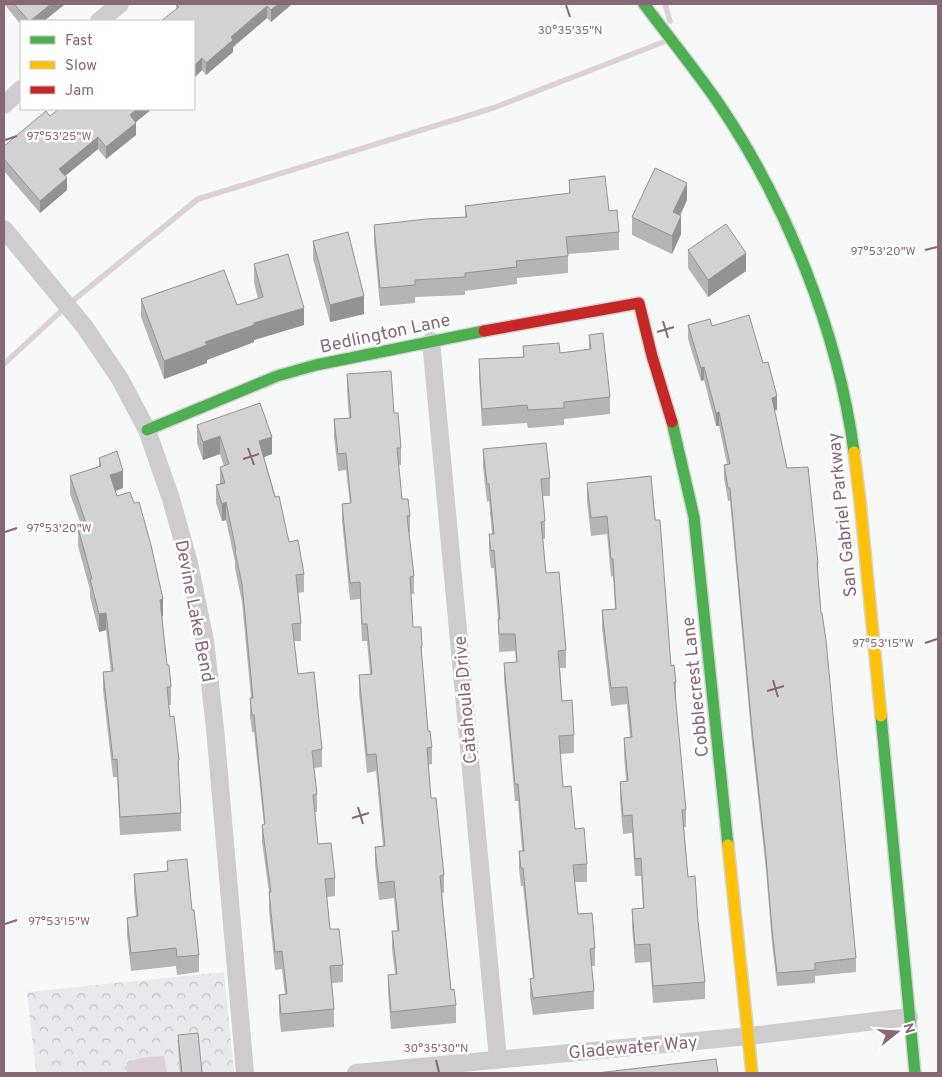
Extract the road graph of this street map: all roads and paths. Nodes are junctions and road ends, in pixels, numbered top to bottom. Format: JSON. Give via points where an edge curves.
{"nodes":[{"id":1,"x":120,"y":4,"type":"edge"},
{"id":2,"x":644,"y":4,"type":"edge"},
{"id":3,"x":101,"y":20,"type":"edge"},
{"id":4,"x":20,"y":91,"type":"edge"},
{"id":5,"x":4,"y":105,"type":"edge"},
{"id":6,"x":4,"y":229,"type":"edge"},
{"id":7,"x":639,"y":303,"type":"joint"},
{"id":8,"x":431,"y":340,"type":"junction"},
{"id":9,"x":147,"y":430,"type":"junction"},
{"id":10,"x":909,"y":1017,"type":"junction"},
{"id":11,"x":749,"y":1036,"type":"junction"},
{"id":12,"x":498,"y":1059,"type":"junction"},
{"id":13,"x":245,"y":1073,"type":"edge"},
{"id":14,"x":356,"y":1073,"type":"edge"},
{"id":15,"x":752,"y":1073,"type":"edge"},
{"id":16,"x":914,"y":1073,"type":"edge"}],
"edges":[{"from":1,"to":3,"type":"street"},
{"from":2,"to":10,"type":"street","name":"San Gabriel Parkway","via":[[717,101],[762,174],[796,247],[826,328],[849,416],[861,511]]},
{"from":4,"to":5,"type":"street"},
{"from":6,"to":9,"type":"street","name":"Devine Lake Bend","via":[[84,326],[120,379]]},
{"from":7,"to":8,"type":"street","name":"Bedlington Lane"},
{"from":7,"to":11,"type":"street","name":"Cobblecrest Lane","via":[[694,517]]},
{"from":8,"to":9,"type":"street","name":"Bedlington Lane","via":[[277,376]]},
{"from":8,"to":12,"type":"street","name":"Catahoula Drive"},
{"from":9,"to":13,"type":"street","name":"Devine Lake Bend","via":[[189,563],[205,641]]},
{"from":10,"to":11,"type":"street","name":"Gladewater Way"},
{"from":10,"to":16,"type":"street","name":"San Gabriel Parkway"},
{"from":11,"to":12,"type":"street","name":"Gladewater Way"},
{"from":11,"to":15,"type":"street","name":"Cobblecrest Lane"},
{"from":12,"to":14,"type":"street","name":"Gladewater Way"}]}
